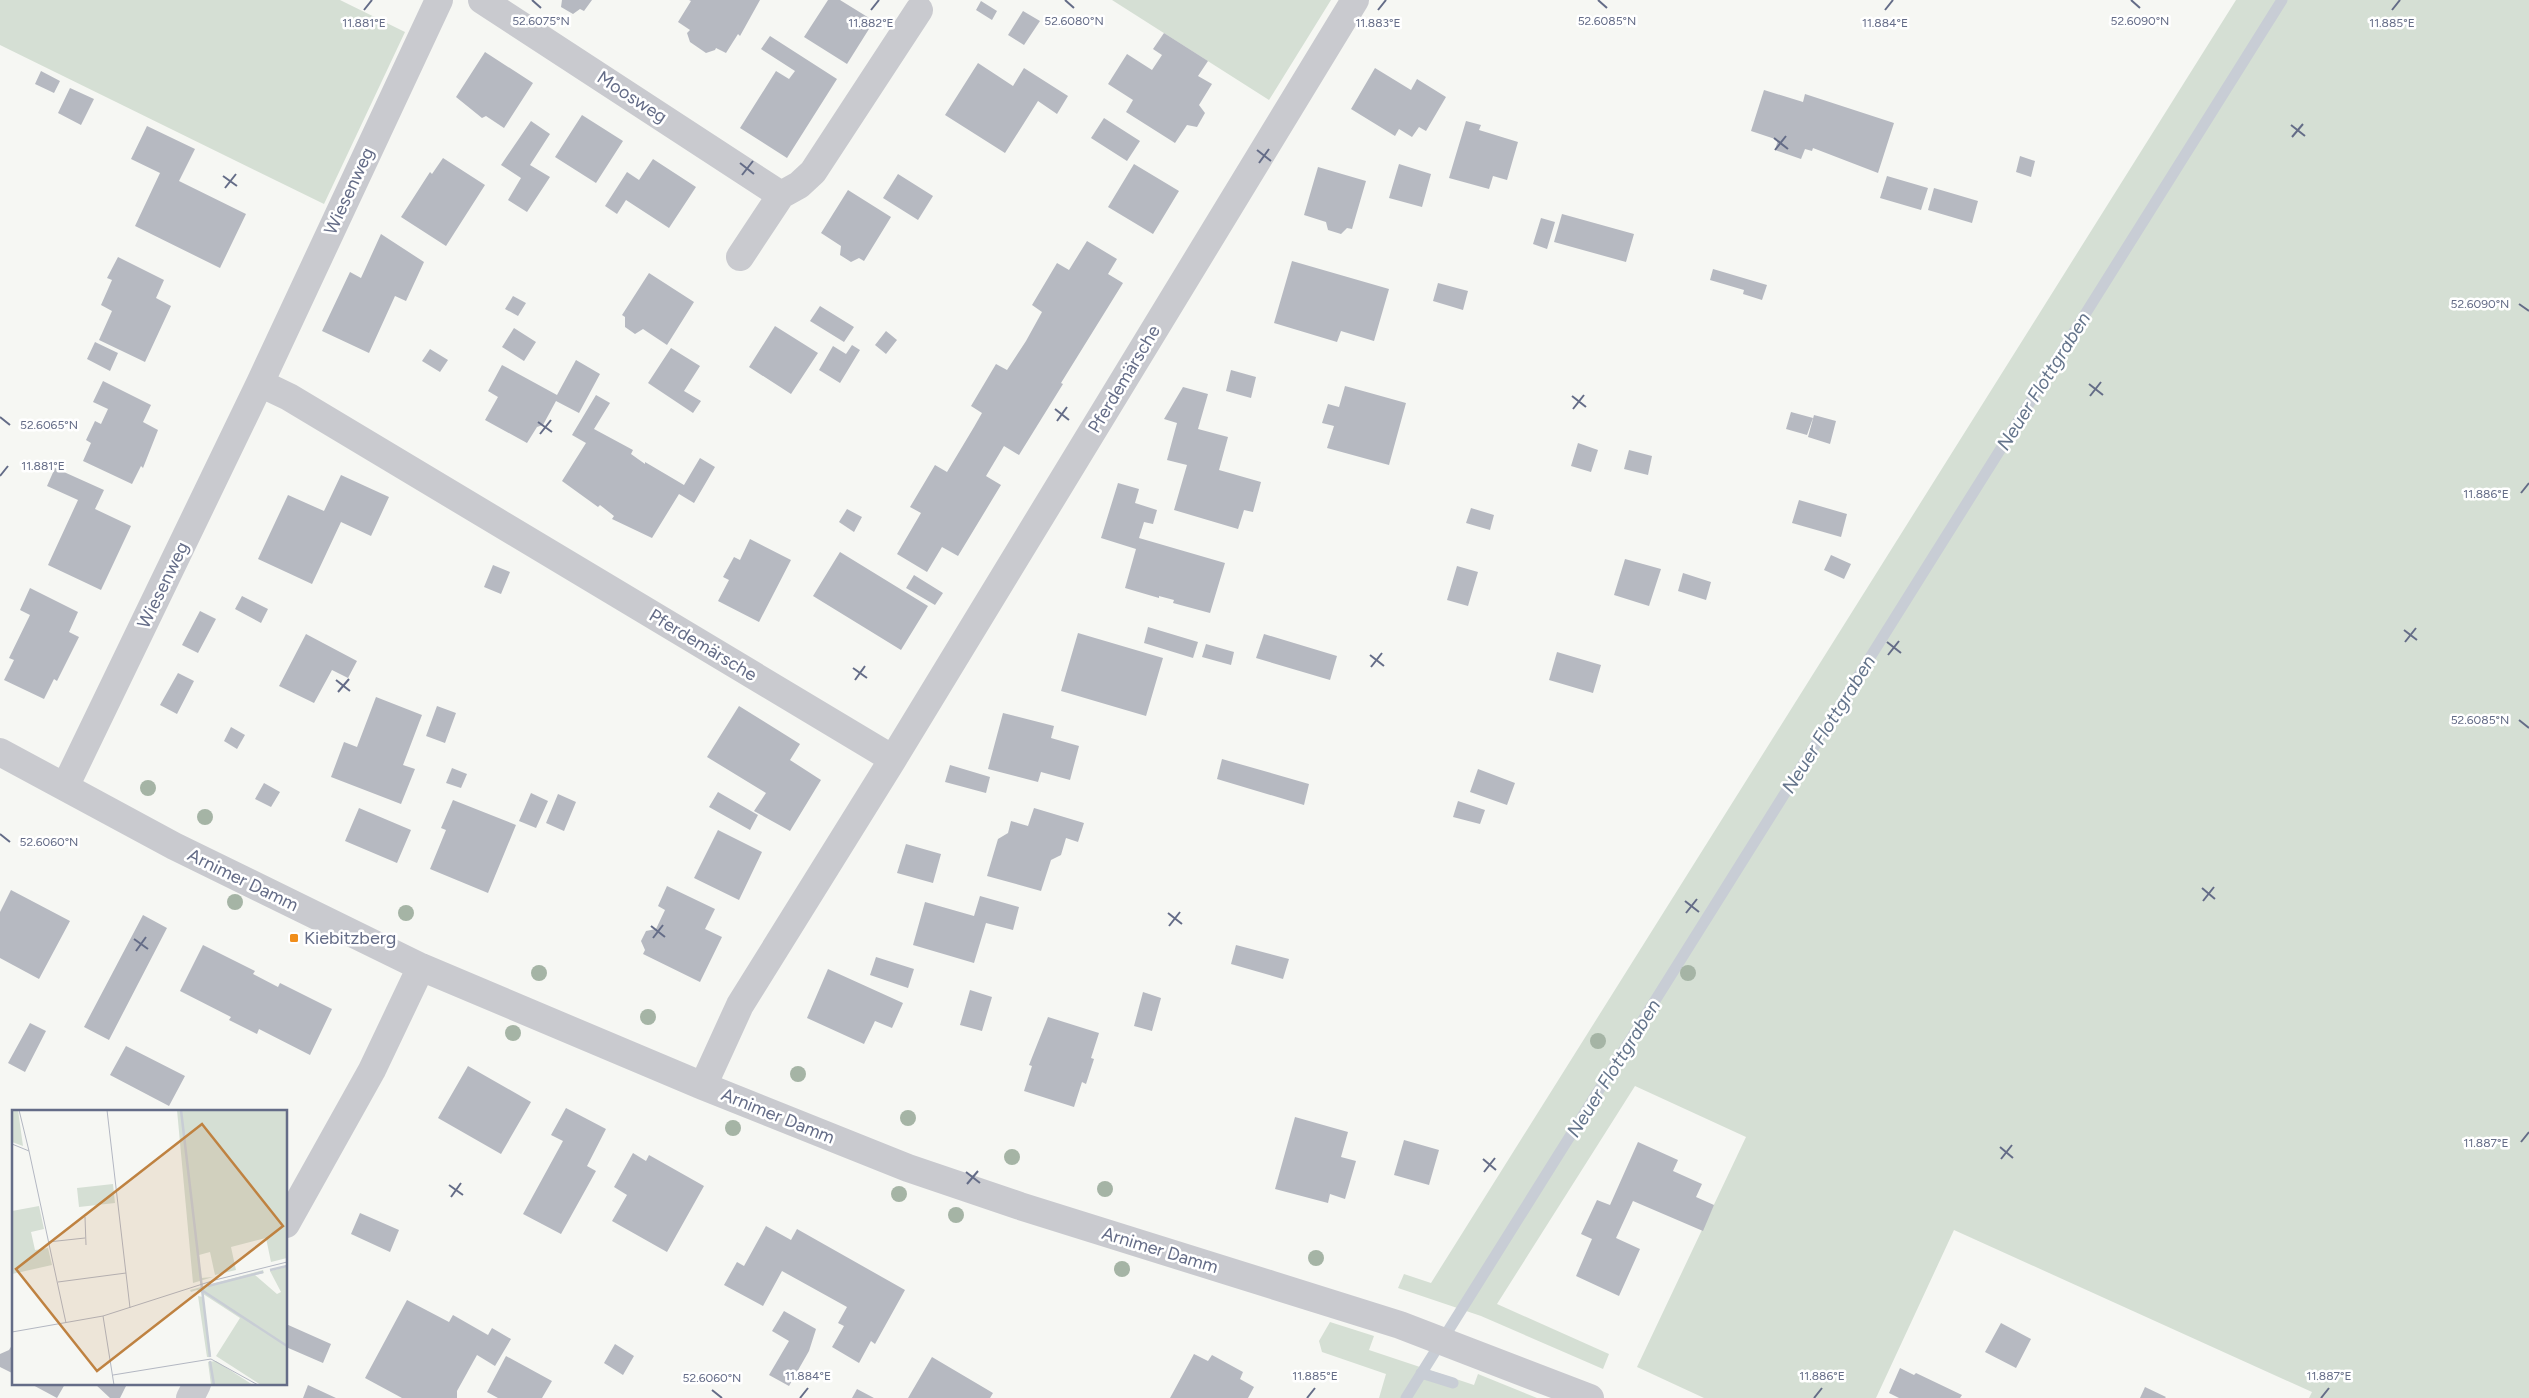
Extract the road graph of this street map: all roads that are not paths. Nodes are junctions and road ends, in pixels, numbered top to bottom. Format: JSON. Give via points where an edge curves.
{"nodes":[{"id":1,"x":439,"y":0,"type":"edge"},
{"id":2,"x":482,"y":0,"type":"edge"},
{"id":3,"x":1355,"y":0,"type":"edge"},
{"id":4,"x":919,"y":10,"type":"dead end"},
{"id":5,"x":781,"y":195,"type":"junction"},
{"id":6,"x":740,"y":257,"type":"dead end"},
{"id":7,"x":260,"y":383,"type":"junction"},
{"id":8,"x":0,"y":752,"type":"edge"},
{"id":9,"x":893,"y":759,"type":"junction"},
{"id":10,"x":65,"y":787,"type":"junction"},
{"id":11,"x":421,"y":967,"type":"junction"},
{"id":12,"x":703,"y":1086,"type":"junction"},
{"id":13,"x":288,"y":1220,"type":"edge"},
{"id":14,"x":196,"y":1386,"type":"edge"},
{"id":15,"x":190,"y":1398,"type":"edge"},
{"id":16,"x":1590,"y":1398,"type":"edge"}],
"edges":[{"from":1,"to":7,"type":"street","name":"Wiesenweg"},
{"from":2,"to":5,"type":"street","name":"Moosweg"},
{"from":3,"to":9,"type":"street","name":"Pferdemärsche"},
{"from":4,"to":5,"type":"street","via":[[813,172]]},
{"from":5,"to":6,"type":"street"},
{"from":7,"to":9,"type":"street","name":"Pferdemärsche","via":[[289,397]]},
{"from":7,"to":10,"type":"street","name":"Wiesenweg"},
{"from":8,"to":10,"type":"street","name":"Arnimer Damm"},
{"from":9,"to":12,"type":"street","name":"Pferdemärsche","via":[[740,1005]]},
{"from":10,"to":11,"type":"street","name":"Arnimer Damm","via":[[174,846]]},
{"from":11,"to":12,"type":"street","name":"Arnimer Damm"},
{"from":11,"to":13,"type":"street","via":[[372,1070]]},
{"from":12,"to":16,"type":"street","name":"Arnimer Damm","via":[[936,1178],[1400,1324]]},
{"from":14,"to":15,"type":"street"}]}
